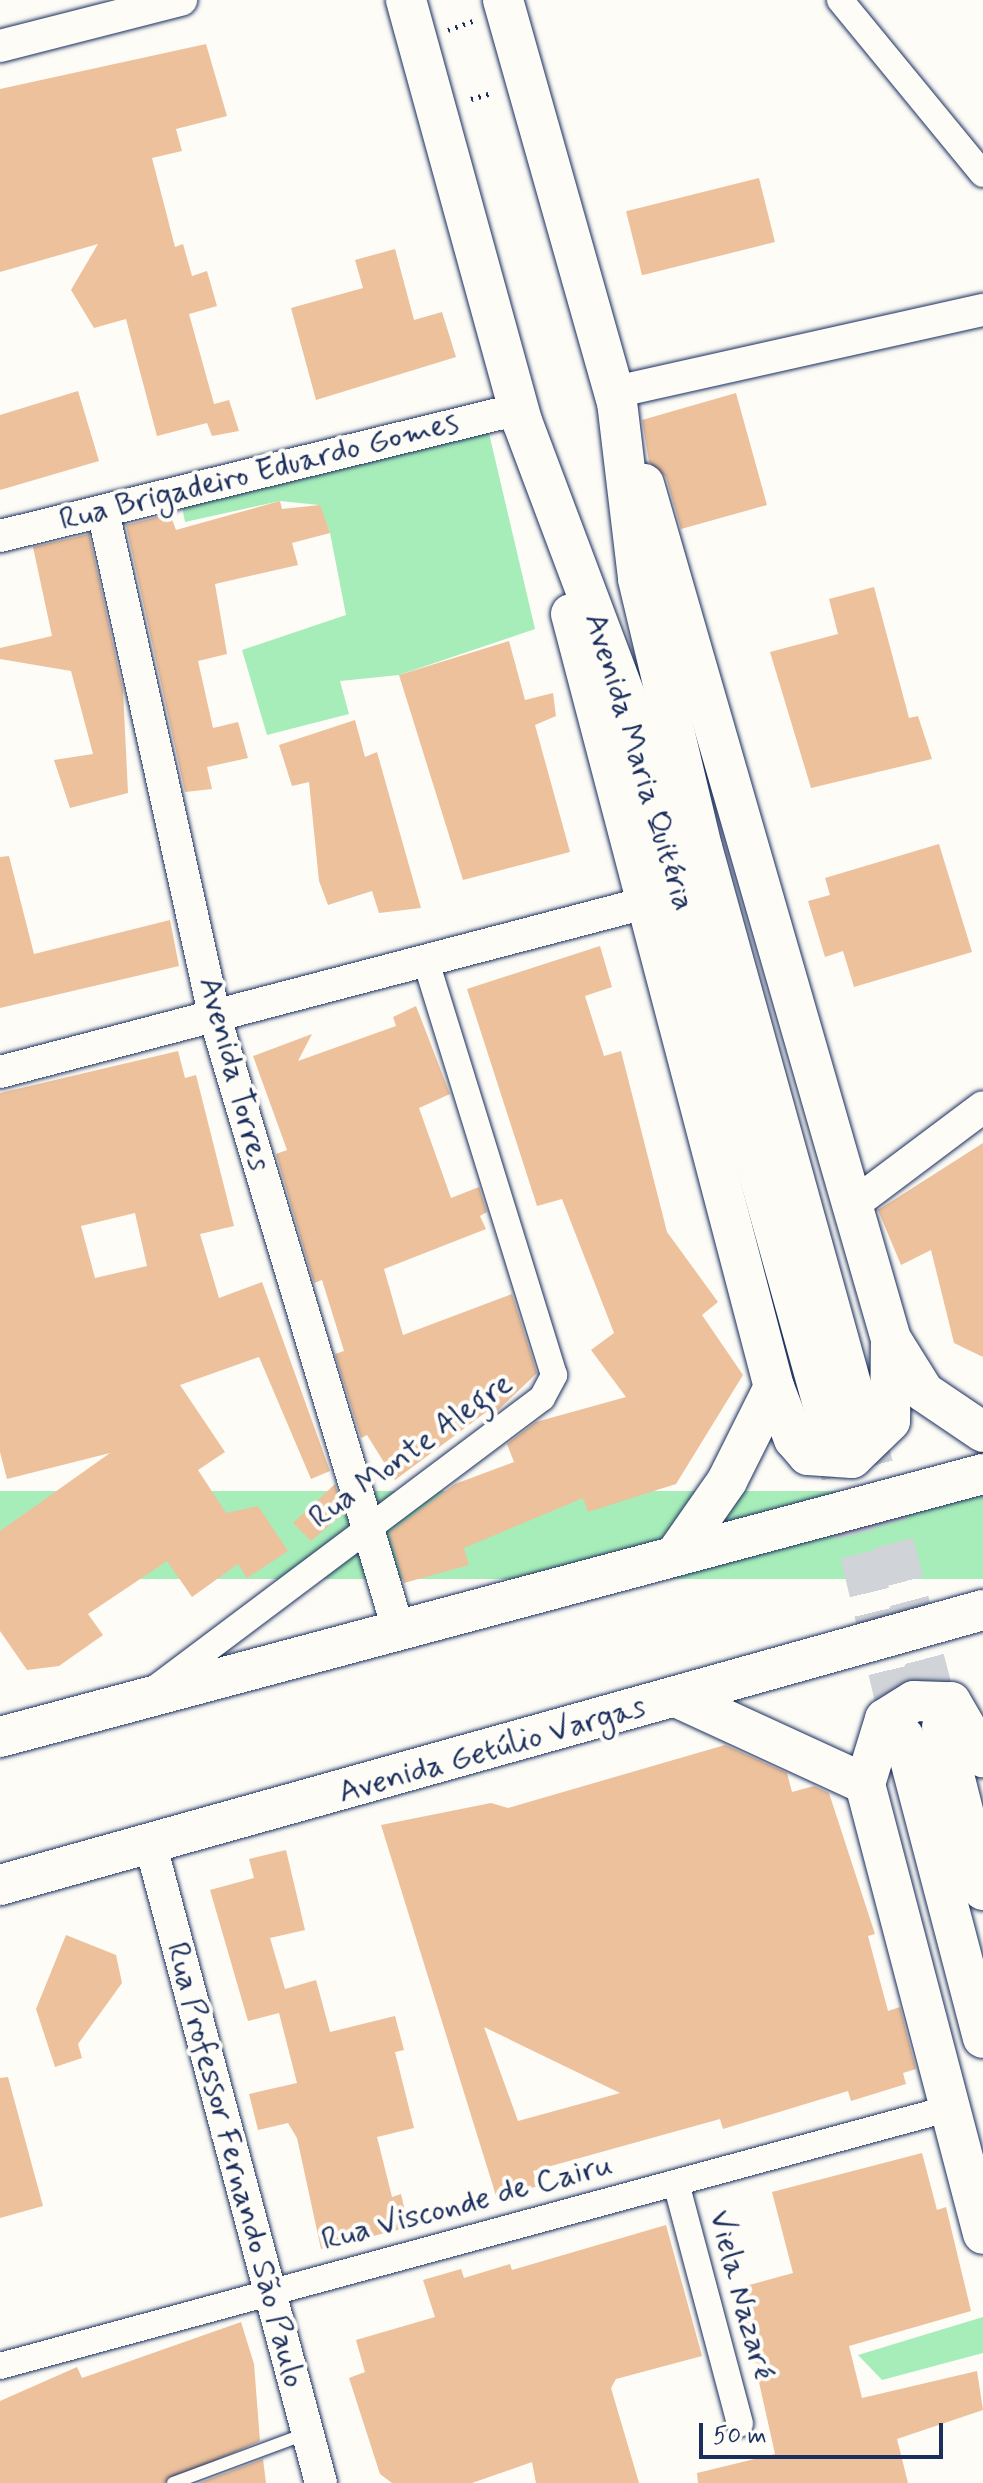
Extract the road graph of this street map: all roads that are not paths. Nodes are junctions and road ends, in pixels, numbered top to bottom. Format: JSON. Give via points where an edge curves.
{"nodes":[{"id":1,"x":181,"y":0,"type":"edge"},
{"id":2,"x":840,"y":0,"type":"edge"},
{"id":3,"x":492,"y":8,"type":"edge"},
{"id":4,"x":411,"y":15,"type":"edge"},
{"id":5,"x":0,"y":46,"type":"edge"},
{"id":6,"x":983,"y":174,"type":"edge"},
{"id":7,"x":983,"y":310,"type":"edge"},
{"id":8,"x":616,"y":397,"type":"junction"},
{"id":9,"x":520,"y":415,"type":"junction"},
{"id":10,"x":103,"y":511,"type":"junction"},
{"id":11,"x":0,"y":536,"type":"edge"},
{"id":12,"x":645,"y":903,"type":"junction"},
{"id":13,"x":426,"y":962,"type":"junction"},
{"id":14,"x":214,"y":1014,"type":"junction"},
{"id":15,"x":0,"y":1072,"type":"edge"},
{"id":16,"x":983,"y":1107,"type":"edge"},
{"id":17,"x":850,"y":1207,"type":"junction"},
{"id":18,"x":891,"y":1339,"type":"junction"},
{"id":19,"x":774,"y":1387,"type":"junction"},
{"id":20,"x":983,"y":1432,"type":"edge"},
{"id":21,"x":983,"y":1474,"type":"edge"},
{"id":22,"x":363,"y":1527,"type":"junction"},
{"id":23,"x":676,"y":1554,"type":"junction"},
{"id":24,"x":983,"y":1610,"type":"edge"},
{"id":25,"x":398,"y":1629,"type":"junction"},
{"id":26,"x":148,"y":1694,"type":"junction"},
{"id":27,"x":676,"y":1697,"type":"junction"},
{"id":28,"x":942,"y":1727,"type":"tunnel mouth"},
{"id":29,"x":0,"y":1737,"type":"edge"},
{"id":30,"x":904,"y":1737,"type":"tunnel mouth"},
{"id":31,"x":983,"y":1757,"type":"edge"},
{"id":32,"x":865,"y":1784,"type":"junction"},
{"id":33,"x":151,"y":1846,"type":"junction"},
{"id":34,"x":0,"y":1885,"type":"edge"},
{"id":35,"x":983,"y":1890,"type":"edge"},
{"id":36,"x":983,"y":2038,"type":"edge"},
{"id":37,"x":951,"y":2108,"type":"junction"},
{"id":38,"x":676,"y":2183,"type":"junction"},
{"id":39,"x":983,"y":2234,"type":"edge"},
{"id":40,"x":265,"y":2291,"type":"junction"},
{"id":41,"x":0,"y":2366,"type":"edge"},
{"id":42,"x":740,"y":2424,"type":"dead end"},
{"id":43,"x":307,"y":2433,"type":"junction"},
{"id":44,"x":173,"y":2483,"type":"edge"},
{"id":45,"x":321,"y":2483,"type":"edge"}],
"edges":[{"from":1,"to":5,"type":"street"},
{"from":2,"to":6,"type":"street"},
{"from":3,"to":8,"type":"main road","name":"Avenida Maria Quitéria","via":[[533,110]]},
{"from":4,"to":9,"type":"main road","name":"Avenida Maria Quitéria"},
{"from":7,"to":8,"type":"street"},
{"from":8,"to":9,"type":"main road","name":"Avenida Maria Quitéria","via":[[638,579],[847,1432],[627,700]]},
{"from":8,"to":17,"type":"main road"},
{"from":9,"to":10,"type":"street","name":"Rua Brigadeiro Eduardo Gomes"},
{"from":9,"to":12,"type":"main road"},
{"from":10,"to":11,"type":"street","name":"Rua Brigadeiro Eduardo Gomes"},
{"from":10,"to":14,"type":"street","name":"Avenida Torres"},
{"from":12,"to":13,"type":"street"},
{"from":12,"to":19,"type":"main road"},
{"from":13,"to":14,"type":"street"},
{"from":13,"to":22,"type":"street","name":"Rua Monte Alegre","via":[[554,1375],[542,1398]]},
{"from":14,"to":15,"type":"street"},
{"from":14,"to":22,"type":"street","name":"Avenida Torres"},
{"from":16,"to":17,"type":"street"},
{"from":17,"to":18,"type":"main road"},
{"from":18,"to":19,"type":"main road","via":[[890,1421],[852,1458],[808,1455],[794,1439]]},
{"from":18,"to":20,"type":"main road","via":[[924,1392]]},
{"from":19,"to":23,"type":"main road","via":[[727,1481]]},
{"from":21,"to":23,"type":"main road"},
{"from":22,"to":25,"type":"street","name":"Avenida Torres"},
{"from":22,"to":26,"type":"street","name":"Rua Monte Alegre"},
{"from":23,"to":25,"type":"main road"},
{"from":24,"to":27,"type":"main road","name":"Avenida Getúlio Vargas"},
{"from":25,"to":26,"type":"main road"},
{"from":26,"to":29,"type":"main road"},
{"from":27,"to":32,"type":"main road"},
{"from":27,"to":33,"type":"main road","name":"Avenida Getúlio Vargas"},
{"from":28,"to":35,"type":"main road"},
{"from":30,"to":36,"type":"main road"},
{"from":31,"to":32,"type":"main road","via":[[951,1702],[914,1701],[885,1719]]},
{"from":32,"to":37,"type":"main road"},
{"from":33,"to":34,"type":"main road","name":"Avenida Getúlio Vargas"},
{"from":33,"to":40,"type":"street","name":"Rua Professor Fernando São Paulo"},
{"from":37,"to":38,"type":"street","name":"Rua Visconde de Cairu"},
{"from":37,"to":39,"type":"main road"},
{"from":38,"to":40,"type":"street","name":"Rua Visconde de Cairu"},
{"from":38,"to":42,"type":"street","name":"Viela Nazaré"},
{"from":40,"to":41,"type":"street","name":"Rua Visconde de Cairu"},
{"from":40,"to":43,"type":"street","name":"Rua Professor Fernando São Paulo"},
{"from":43,"to":44,"type":"lane"},
{"from":43,"to":45,"type":"street","name":"Rua Professor Fernando São Paulo"}]}
